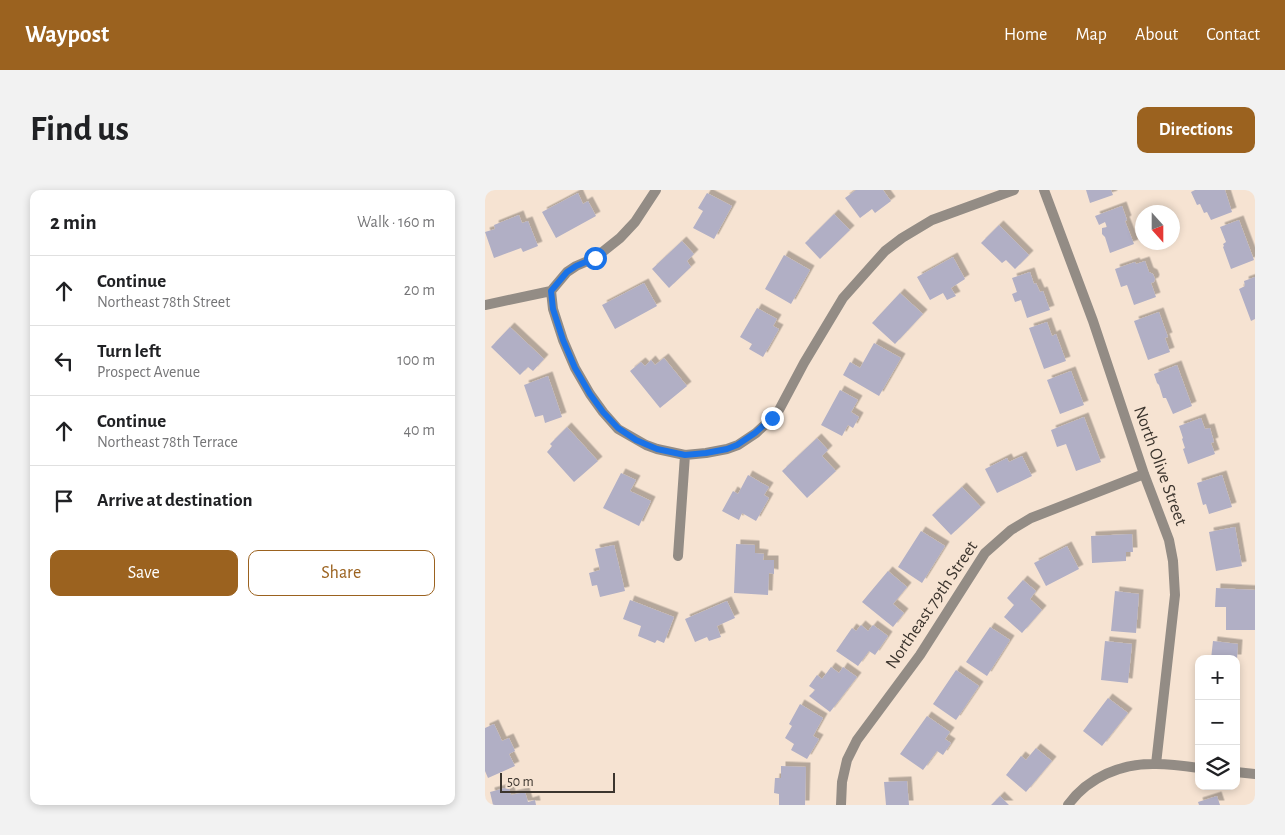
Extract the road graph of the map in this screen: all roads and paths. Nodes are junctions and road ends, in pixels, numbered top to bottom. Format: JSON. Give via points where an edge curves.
{"nodes":[{"id":1,"x":656,"y":190,"type":"edge"},
{"id":2,"x":1014,"y":190,"type":"edge"},
{"id":3,"x":1044,"y":190,"type":"edge"},
{"id":4,"x":551,"y":291,"type":"junction"},
{"id":5,"x":485,"y":305,"type":"edge"},
{"id":6,"x":685,"y":455,"type":"junction"},
{"id":7,"x":1144,"y":474,"type":"junction"},
{"id":8,"x":678,"y":556,"type":"dead end"},
{"id":9,"x":1156,"y":764,"type":"junction"},
{"id":10,"x":1195,"y":768,"type":"edge"},
{"id":11,"x":1240,"y":772,"type":"edge"},
{"id":12,"x":1255,"y":774,"type":"edge"},
{"id":13,"x":841,"y":805,"type":"edge"},
{"id":14,"x":1068,"y":805,"type":"edge"}],
"edges":[{"from":1,"to":4,"type":"street","via":[[620,238],[595,258],[567,272]]},
{"from":2,"to":6,"type":"street","via":[[932,220],[902,238],[843,298],[772,418],[732,447]]},
{"from":3,"to":7,"type":"street","name":"North Olive Street"},
{"from":4,"to":5,"type":"street"},
{"from":4,"to":6,"type":"street","via":[[553,309],[575,368],[603,412],[636,440]]},
{"from":6,"to":8,"type":"street"},
{"from":7,"to":9,"type":"street","name":"North Olive Street","via":[[1169,540],[1175,595]]},
{"from":7,"to":13,"type":"street","name":"Northeast 79th Street","via":[[1031,518],[1011,530],[985,553],[920,655],[857,740],[847,760]]},
{"from":9,"to":10,"type":"street"},
{"from":9,"to":14,"type":"street","via":[[1117,769],[1089,784]]},
{"from":11,"to":12,"type":"street"}]}
